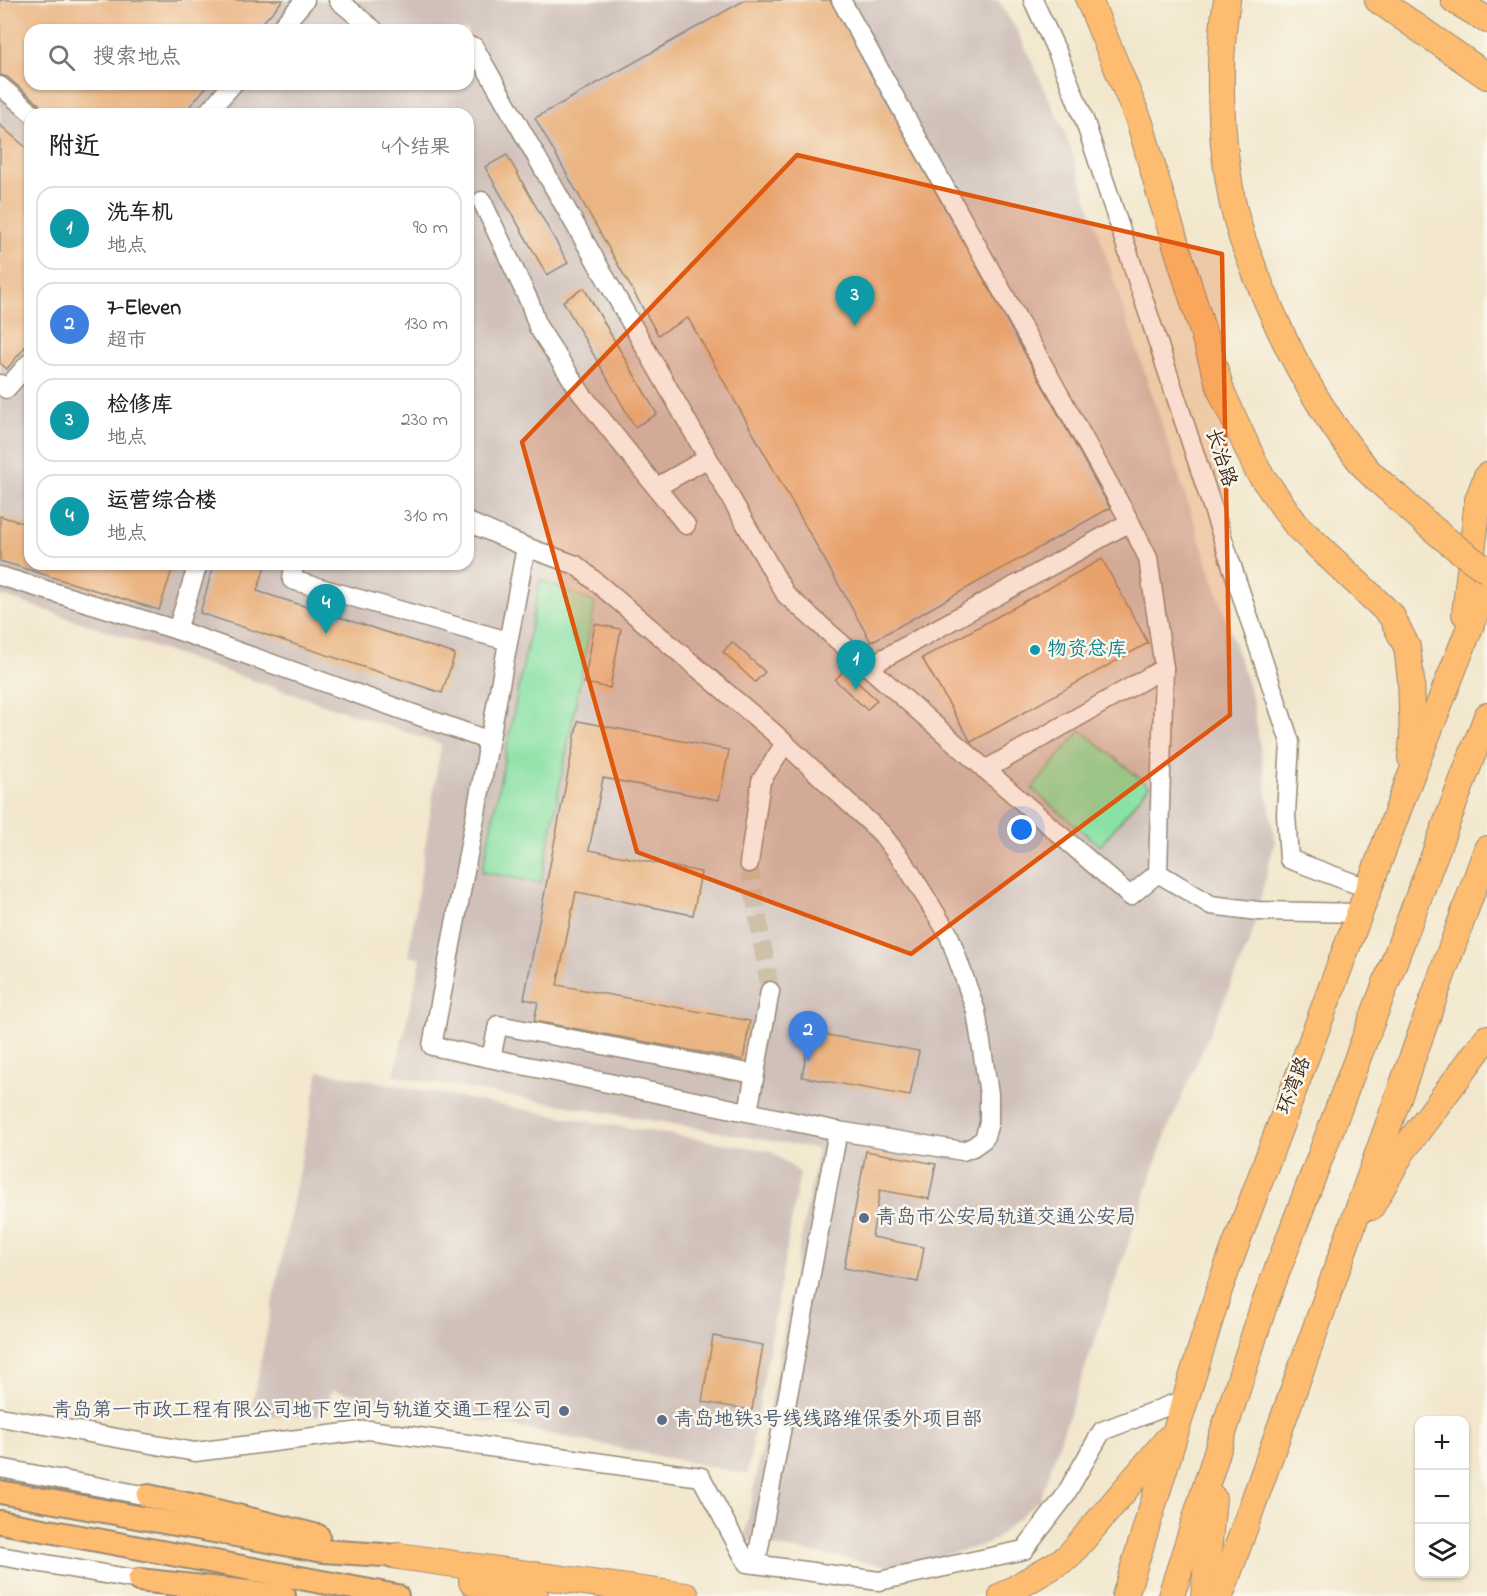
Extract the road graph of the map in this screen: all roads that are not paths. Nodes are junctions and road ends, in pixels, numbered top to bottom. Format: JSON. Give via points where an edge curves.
{"nodes":[{"id":1,"x":305,"y":0,"type":"edge"},
{"id":2,"x":338,"y":0,"type":"edge"},
{"id":3,"x":842,"y":0,"type":"edge"},
{"id":4,"x":1033,"y":0,"type":"edge"},
{"id":5,"x":1089,"y":0,"type":"edge"},
{"id":6,"x":1227,"y":0,"type":"edge"},
{"id":7,"x":1379,"y":0,"type":"edge"},
{"id":8,"x":1454,"y":0,"type":"edge"},
{"id":9,"x":1487,"y":20,"type":"edge"},
{"id":10,"x":284,"y":24,"type":"edge"},
{"id":11,"x":367,"y":24,"type":"edge"},
{"id":12,"x":474,"y":47,"type":"edge"},
{"id":13,"x":1487,"y":63,"type":"edge"},
{"id":14,"x":1487,"y":76,"type":"edge"},
{"id":15,"x":0,"y":86,"type":"edge"},
{"id":16,"x":227,"y":90,"type":"edge"},
{"id":17,"x":26,"y":108,"type":"edge"},
{"id":18,"x":211,"y":108,"type":"edge"},
{"id":19,"x":482,"y":201,"type":"dead end"},
{"id":20,"x":24,"y":369,"type":"edge"},
{"id":21,"x":0,"y":384,"type":"edge"},
{"id":22,"x":708,"y":458,"type":"junction"},
{"id":23,"x":1487,"y":476,"type":"edge"},
{"id":24,"x":657,"y":487,"type":"junction"},
{"id":25,"x":1130,"y":522,"type":"junction"},
{"id":26,"x":474,"y":525,"type":"edge"},
{"id":27,"x":686,"y":525,"type":"dead end"},
{"id":28,"x":526,"y":547,"type":"junction"},
{"id":29,"x":196,"y":570,"type":"edge"},
{"id":30,"x":293,"y":570,"type":"edge"},
{"id":31,"x":1487,"y":570,"type":"edge"},
{"id":32,"x":0,"y":576,"type":"edge"},
{"id":33,"x":1487,"y":584,"type":"edge"},
{"id":34,"x":177,"y":630,"type":"junction"},
{"id":35,"x":508,"y":640,"type":"junction"},
{"id":36,"x":1461,"y":649,"type":"junction"},
{"id":37,"x":868,"y":668,"type":"junction"},
{"id":38,"x":1164,"y":668,"type":"junction"},
{"id":39,"x":1487,"y":716,"type":"edge"},
{"id":40,"x":785,"y":743,"type":"junction"},
{"id":41,"x":487,"y":751,"type":"junction"},
{"id":42,"x":985,"y":770,"type":"junction"},
{"id":43,"x":1408,"y":783,"type":"junction"},
{"id":44,"x":1487,"y":849,"type":"edge"},
{"id":45,"x":749,"y":864,"type":"tunnel mouth"},
{"id":46,"x":1158,"y":873,"type":"junction"},
{"id":47,"x":1369,"y":889,"type":"junction"},
{"id":48,"x":1359,"y":913,"type":"junction"},
{"id":49,"x":770,"y":991,"type":"tunnel mouth"},
{"id":50,"x":1487,"y":1038,"type":"edge"},
{"id":51,"x":491,"y":1058,"type":"junction"},
{"id":52,"x":754,"y":1074,"type":"junction"},
{"id":53,"x":748,"y":1112,"type":"junction"},
{"id":54,"x":838,"y":1131,"type":"junction"},
{"id":55,"x":1335,"y":1273,"type":"junction"},
{"id":56,"x":1186,"y":1399,"type":"junction"},
{"id":57,"x":0,"y":1417,"type":"edge"},
{"id":58,"x":1176,"y":1429,"type":"junction"},
{"id":59,"x":1218,"y":1449,"type":"junction"},
{"id":60,"x":0,"y":1468,"type":"edge"},
{"id":61,"x":0,"y":1492,"type":"edge"},
{"id":62,"x":148,"y":1496,"type":"joint"},
{"id":63,"x":0,"y":1522,"type":"edge"},
{"id":64,"x":0,"y":1556,"type":"edge"},
{"id":65,"x":398,"y":1556,"type":"junction"},
{"id":66,"x":756,"y":1564,"type":"junction"},
{"id":67,"x":139,"y":1580,"type":"joint"},
{"id":68,"x":284,"y":1596,"type":"edge"},
{"id":69,"x":398,"y":1596,"type":"edge"},
{"id":70,"x":535,"y":1596,"type":"edge"},
{"id":71,"x":686,"y":1596,"type":"edge"},
{"id":72,"x":1002,"y":1596,"type":"edge"},
{"id":73,"x":1125,"y":1596,"type":"edge"},
{"id":74,"x":1171,"y":1596,"type":"edge"},
{"id":75,"x":1204,"y":1596,"type":"edge"},
{"id":76,"x":1220,"y":1596,"type":"edge"}],
"edges":[{"from":1,"to":10,"type":"street"},
{"from":2,"to":11,"type":"street"},
{"from":3,"to":25,"type":"street"},
{"from":4,"to":47,"type":"street","name":"长治路","via":[[1085,122],[1290,742],[1286,814],[1289,859]]},
{"from":5,"to":43,"type":"highway","via":[[1140,123],[1222,393],[1258,471],[1297,526],[1391,615],[1407,647],[1413,738]]},
{"from":6,"to":31,"type":"highway","bridge":true,"via":[[1221,69],[1231,194],[1262,292],[1292,357],[1332,425],[1374,476],[1442,537]]},
{"from":7,"to":13,"type":"highway"},
{"from":7,"to":14,"type":"highway"},
{"from":8,"to":9,"type":"highway"},
{"from":12,"to":22,"type":"street"},
{"from":15,"to":17,"type":"street"},
{"from":16,"to":18,"type":"street"},
{"from":19,"to":24,"type":"street","via":[[538,327],[580,393]]},
{"from":20,"to":21,"type":"street","via":[[6,389]]},
{"from":22,"to":24,"type":"street"},
{"from":22,"to":37,"type":"street","via":[[786,595]]},
{"from":23,"to":36,"type":"highway","via":[[1478,500]]},
{"from":24,"to":27,"type":"street"},
{"from":25,"to":37,"type":"street"},
{"from":25,"to":38,"type":"street","via":[[1148,558]]},
{"from":26,"to":28,"type":"street"},
{"from":28,"to":35,"type":"street"},
{"from":28,"to":40,"type":"street","via":[[576,565]]},
{"from":29,"to":34,"type":"street"},
{"from":30,"to":35,"type":"street","via":[[292,580]]},
{"from":32,"to":34,"type":"street"},
{"from":33,"to":36,"type":"highway","name":"环湾路"},
{"from":34,"to":41,"type":"street","via":[[487,740]]},
{"from":35,"to":41,"type":"street"},
{"from":36,"to":43,"type":"highway","name":"环湾路"},
{"from":37,"to":42,"type":"street"},
{"from":38,"to":42,"type":"street"},
{"from":38,"to":46,"type":"street"},
{"from":39,"to":59,"type":"highway","via":[[1263,1308]]},
{"from":40,"to":45,"type":"street","via":[[762,781]]},
{"from":40,"to":54,"type":"street","via":[[881,833],[950,935],[976,1011],[989,1094],[989,1123],[984,1139],[963,1151]]},
{"from":41,"to":51,"type":"street","via":[[432,1046]]},
{"from":42,"to":46,"type":"street","via":[[1130,896]]},
{"from":43,"to":47,"type":"highway","name":"环湾路"},
{"from":44,"to":55,"type":"highway"},
{"from":46,"to":48,"type":"street","via":[[1210,905],[1257,911]]},
{"from":47,"to":48,"type":"highway","name":"环湾路"},
{"from":48,"to":56,"type":"highway","name":"环湾路","via":[[1220,1287]]},
{"from":49,"to":52,"type":"street"},
{"from":50,"to":55,"type":"highway","via":[[1402,1152]]},
{"from":51,"to":52,"type":"street","via":[[498,1025]]},
{"from":51,"to":53,"type":"street"},
{"from":52,"to":53,"type":"street"},
{"from":53,"to":54,"type":"street"},
{"from":54,"to":66,"type":"street"},
{"from":55,"to":76,"type":"highway"},
{"from":56,"to":58,"type":"highway","name":"环湾路"},
{"from":56,"to":66,"type":"street","via":[[1102,1431],[1063,1499],[1024,1550],[879,1581]]},
{"from":57,"to":66,"type":"street","via":[[195,1452],[369,1430],[700,1477],[747,1563]]},
{"from":58,"to":72,"type":"highway","via":[[1068,1557]]},
{"from":58,"to":73,"type":"highway","name":"环湾路"},
{"from":59,"to":74,"type":"highway"},
{"from":59,"to":75,"type":"highway"},
{"from":60,"to":62,"type":"street"},
{"from":61,"to":65,"type":"main road","via":[[323,1551]]},
{"from":62,"to":65,"type":"main road"},
{"from":63,"to":69,"type":"main road"},
{"from":64,"to":67,"type":"street"},
{"from":65,"to":70,"type":"highway","via":[[469,1581]]},
{"from":65,"to":71,"type":"highway"},
{"from":67,"to":68,"type":"main road"}]}
